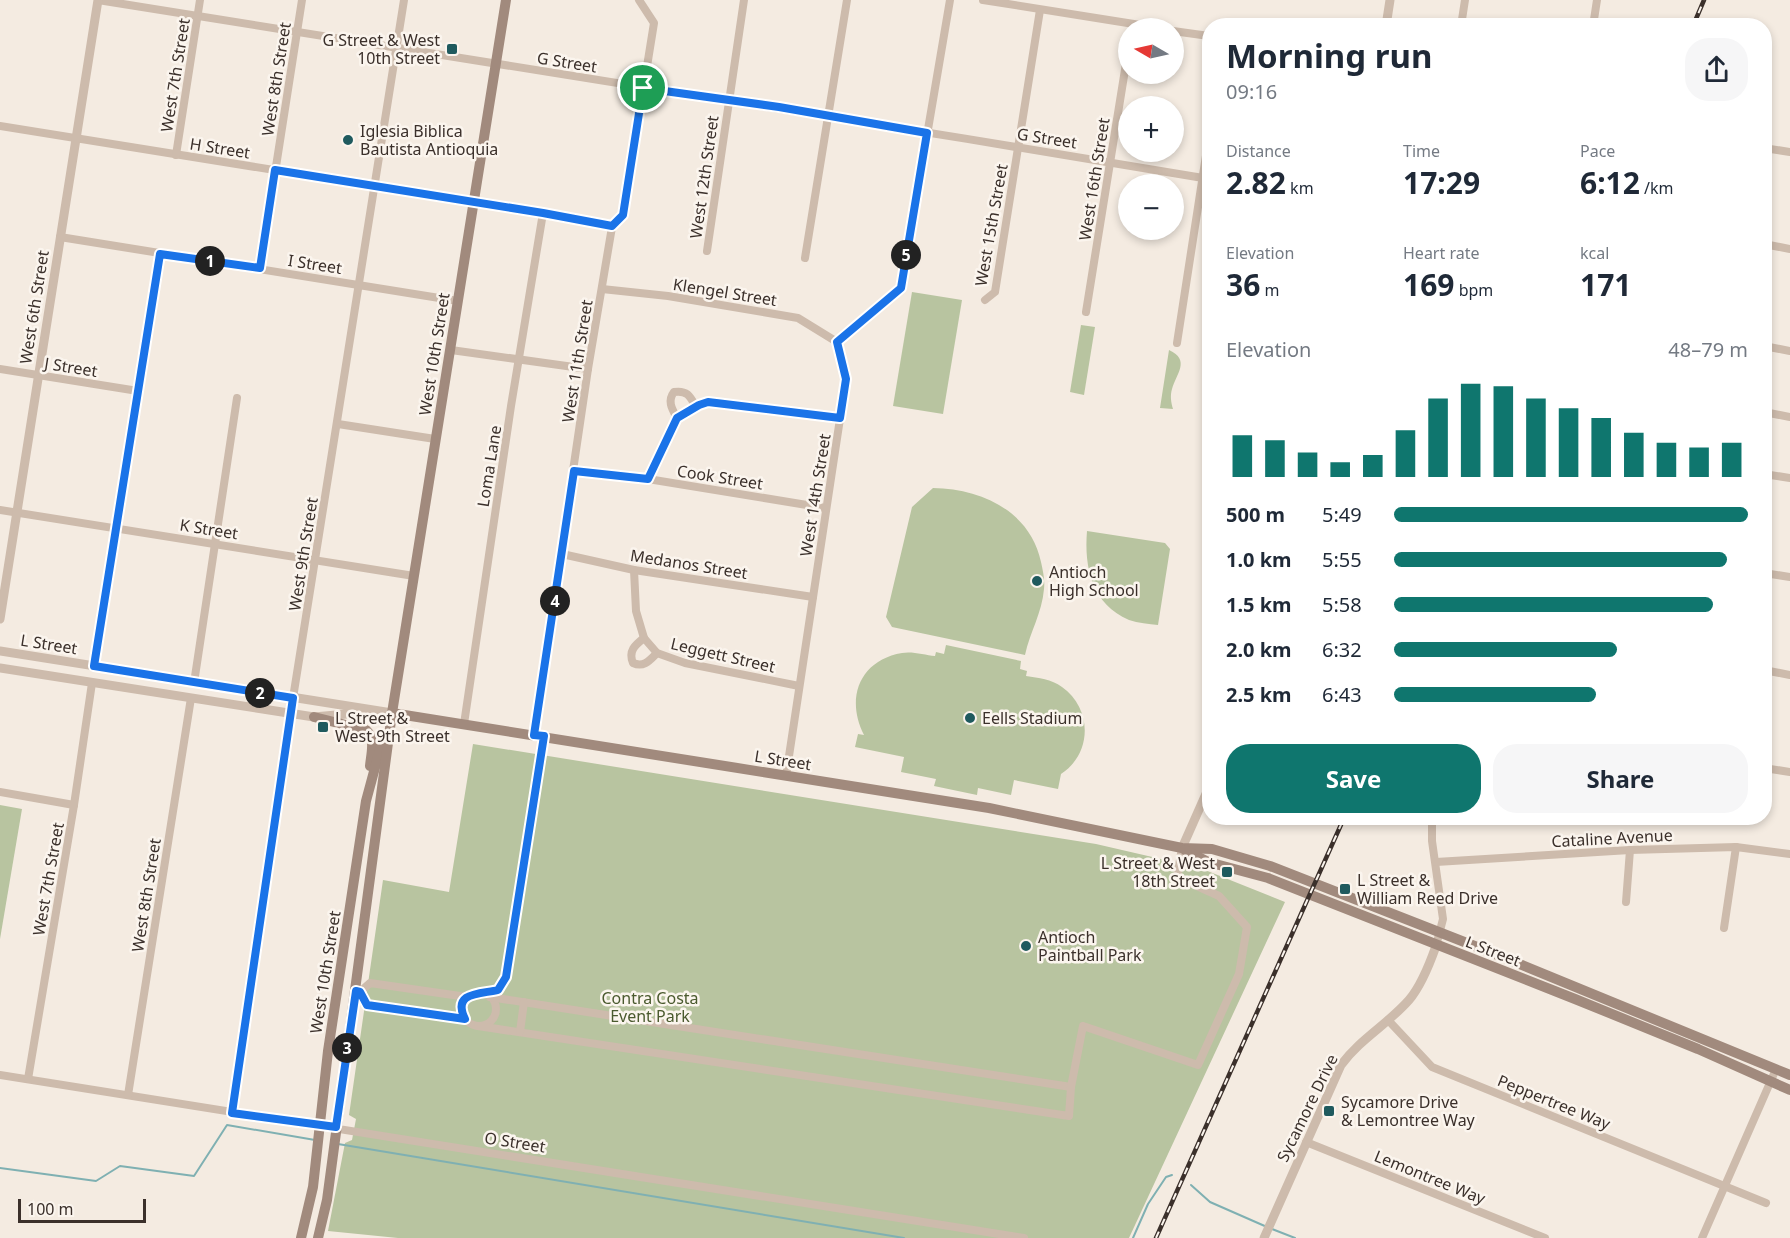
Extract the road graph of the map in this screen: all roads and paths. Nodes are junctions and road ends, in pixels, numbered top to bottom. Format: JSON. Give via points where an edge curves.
{"nodes":[{"id":1,"x":98,"y":0,"type":"edge"},
{"id":2,"x":200,"y":0,"type":"edge"},
{"id":3,"x":302,"y":0,"type":"edge"},
{"id":4,"x":404,"y":0,"type":"edge"},
{"id":5,"x":506,"y":0,"type":"edge"},
{"id":6,"x":639,"y":0,"type":"edge"},
{"id":7,"x":744,"y":0,"type":"edge"},
{"id":8,"x":847,"y":0,"type":"edge"},
{"id":9,"x":950,"y":0,"type":"edge"},
{"id":10,"x":983,"y":0,"type":"edge"},
{"id":11,"x":1390,"y":0,"type":"edge"},
{"id":12,"x":1465,"y":0,"type":"edge"},
{"id":13,"x":1597,"y":0,"type":"edge"},
{"id":14,"x":1040,"y":10,"type":"junction"},
{"id":15,"x":198,"y":16,"type":"junction"},
{"id":16,"x":1387,"y":18,"type":"edge"},
{"id":17,"x":1462,"y":18,"type":"edge"},
{"id":18,"x":1594,"y":18,"type":"edge"},
{"id":19,"x":1118,"y":24,"type":"edge"},
{"id":20,"x":297,"y":32,"type":"junction"},
{"id":21,"x":1184,"y":33,"type":"edge"},
{"id":22,"x":1202,"y":35,"type":"edge"},
{"id":23,"x":397,"y":48,"type":"junction"},
{"id":24,"x":495,"y":64,"type":"junction"},
{"id":25,"x":1123,"y":84,"type":"edge"},
{"id":26,"x":643,"y":88,"type":"junction"},
{"id":27,"x":729,"y":99,"type":"junction"},
{"id":28,"x":828,"y":115,"type":"junction"},
{"id":29,"x":0,"y":126,"type":"edge"},
{"id":30,"x":927,"y":133,"type":"junction"},
{"id":31,"x":76,"y":139,"type":"junction"},
{"id":32,"x":1018,"y":147,"type":"junction"},
{"id":33,"x":1772,"y":149,"type":"edge"},
{"id":34,"x":1790,"y":152,"type":"edge"},
{"id":35,"x":176,"y":155,"type":"junction"},
{"id":36,"x":1110,"y":162,"type":"junction"},
{"id":37,"x":275,"y":170,"type":"junction"},
{"id":38,"x":1202,"y":178,"type":"edge"},
{"id":39,"x":375,"y":186,"type":"junction"},
{"id":40,"x":473,"y":202,"type":"junction"},
{"id":41,"x":1202,"y":202,"type":"edge"},
{"id":42,"x":543,"y":213,"type":"junction"},
{"id":43,"x":612,"y":226,"type":"junction"},
{"id":44,"x":60,"y":237,"type":"junction"},
{"id":45,"x":1772,"y":246,"type":"edge"},
{"id":46,"x":1790,"y":249,"type":"edge"},
{"id":47,"x":707,"y":251,"type":"dead end"},
{"id":48,"x":160,"y":254,"type":"junction"},
{"id":49,"x":805,"y":258,"type":"dead end"},
{"id":50,"x":260,"y":268,"type":"junction"},
{"id":51,"x":359,"y":285,"type":"junction"},
{"id":52,"x":602,"y":289,"type":"junction"},
{"id":53,"x":985,"y":300,"type":"dead end"},
{"id":54,"x":458,"y":301,"type":"junction"},
{"id":55,"x":1086,"y":312,"type":"dead end"},
{"id":56,"x":837,"y":342,"type":"junction"},
{"id":57,"x":1177,"y":343,"type":"dead end"},
{"id":58,"x":1772,"y":348,"type":"edge"},
{"id":59,"x":451,"y":350,"type":"junction"},
{"id":60,"x":1790,"y":351,"type":"edge"},
{"id":61,"x":519,"y":360,"type":"junction"},
{"id":62,"x":0,"y":369,"type":"edge"},
{"id":63,"x":588,"y":369,"type":"junction"},
{"id":64,"x":38,"y":375,"type":"junction"},
{"id":65,"x":138,"y":391,"type":"junction"},
{"id":66,"x":237,"y":398,"type":"dead end"},
{"id":67,"x":696,"y":406,"type":"junction"},
{"id":68,"x":1772,"y":414,"type":"edge"},
{"id":69,"x":1790,"y":417,"type":"edge"},
{"id":70,"x":677,"y":418,"type":"junction"},
{"id":71,"x":840,"y":418,"type":"junction"},
{"id":72,"x":338,"y":424,"type":"junction"},
{"id":73,"x":435,"y":439,"type":"junction"},
{"id":74,"x":574,"y":471,"type":"junction"},
{"id":75,"x":1772,"y":475,"type":"edge"},
{"id":76,"x":1790,"y":478,"type":"edge"},
{"id":77,"x":648,"y":479,"type":"junction"},
{"id":78,"x":825,"y":508,"type":"junction"},
{"id":79,"x":0,"y":510,"type":"edge"},
{"id":80,"x":17,"y":513,"type":"junction"},
{"id":81,"x":116,"y":528,"type":"junction"},
{"id":82,"x":216,"y":543,"type":"junction"},
{"id":83,"x":562,"y":554,"type":"junction"},
{"id":84,"x":315,"y":560,"type":"junction"},
{"id":85,"x":634,"y":570,"type":"junction"},
{"id":86,"x":1772,"y":574,"type":"edge"},
{"id":87,"x":414,"y":576,"type":"junction"},
{"id":88,"x":1790,"y":577,"type":"edge"},
{"id":89,"x":813,"y":597,"type":"junction"},
{"id":90,"x":0,"y":620,"type":"edge"},
{"id":91,"x":644,"y":638,"type":"junction"},
{"id":92,"x":0,"y":651,"type":"edge"},
{"id":93,"x":657,"y":653,"type":"junction"},
{"id":94,"x":94,"y":666,"type":"junction"},
{"id":95,"x":0,"y":668,"type":"edge"},
{"id":96,"x":1772,"y":672,"type":"edge"},
{"id":97,"x":1790,"y":675,"type":"edge"},
{"id":98,"x":92,"y":683,"type":"junction"},
{"id":99,"x":194,"y":683,"type":"junction"},
{"id":100,"x":799,"y":686,"type":"junction"},
{"id":101,"x":191,"y":698,"type":"junction"},
{"id":102,"x":293,"y":698,"type":"junction"},
{"id":103,"x":377,"y":711,"type":"junction"},
{"id":104,"x":392,"y":713,"type":"junction"},
{"id":105,"x":291,"y":714,"type":"junction"},
{"id":106,"x":314,"y":717,"type":"junction"},
{"id":107,"x":464,"y":724,"type":"junction"},
{"id":108,"x":539,"y":735,"type":"junction"},
{"id":109,"x":1772,"y":769,"type":"edge"},
{"id":110,"x":1790,"y":772,"type":"edge"},
{"id":111,"x":786,"y":776,"type":"junction"},
{"id":112,"x":0,"y":792,"type":"edge"},
{"id":113,"x":366,"y":801,"type":"junction"},
{"id":114,"x":1202,"y":803,"type":"edge"},
{"id":115,"x":74,"y":805,"type":"junction"},
{"id":116,"x":1432,"y":825,"type":"edge"},
{"id":117,"x":1736,"y":847,"type":"junction"},
{"id":118,"x":1182,"y":848,"type":"junction"},
{"id":119,"x":1630,"y":850,"type":"junction"},
{"id":120,"x":1790,"y":854,"type":"edge"},
{"id":121,"x":1436,"y":862,"type":"junction"},
{"id":122,"x":1626,"y":902,"type":"dead end"},
{"id":123,"x":1724,"y":928,"type":"dead end"},
{"id":124,"x":1439,"y":933,"type":"junction"},
{"id":125,"x":1436,"y":946,"type":"junction"},
{"id":126,"x":338,"y":989,"type":"junction"},
{"id":127,"x":358,"y":992,"type":"junction"},
{"id":128,"x":487,"y":995,"type":"junction"},
{"id":129,"x":467,"y":997,"type":"junction"},
{"id":130,"x":524,"y":1002,"type":"junction"},
{"id":131,"x":465,"y":1019,"type":"junction"},
{"id":132,"x":1388,"y":1020,"type":"junction"},
{"id":133,"x":478,"y":1026,"type":"junction"},
{"id":134,"x":520,"y":1032,"type":"junction"},
{"id":135,"x":1776,"y":1069,"type":"junction"},
{"id":136,"x":0,"y":1075,"type":"edge"},
{"id":137,"x":1790,"y":1075,"type":"edge"},
{"id":138,"x":28,"y":1079,"type":"junction"},
{"id":139,"x":1771,"y":1081,"type":"junction"},
{"id":140,"x":1071,"y":1087,"type":"junction"},
{"id":141,"x":1790,"y":1090,"type":"edge"},
{"id":142,"x":128,"y":1095,"type":"junction"},
{"id":143,"x":232,"y":1113,"type":"junction"},
{"id":144,"x":320,"y":1125,"type":"junction"},
{"id":145,"x":336,"y":1127,"type":"junction"},
{"id":146,"x":1306,"y":1142,"type":"junction"},
{"id":147,"x":1725,"y":1187,"type":"junction"},
{"id":148,"x":1766,"y":1203,"type":"dead end"},
{"id":149,"x":301,"y":1238,"type":"edge"},
{"id":150,"x":318,"y":1238,"type":"edge"},
{"id":151,"x":1024,"y":1238,"type":"edge"},
{"id":152,"x":1263,"y":1238,"type":"edge"},
{"id":153,"x":1545,"y":1238,"type":"edge"},
{"id":154,"x":1702,"y":1238,"type":"edge"}],
"edges":[{"from":1,"to":15,"type":"street","name":"G Street"},
{"from":1,"to":31,"type":"street","name":"West 6th Street"},
{"from":2,"to":15,"type":"street","name":"West 7th Street"},
{"from":3,"to":20,"type":"street","name":"West 8th Street"},
{"from":4,"to":23,"type":"street","name":"West 9th Street"},
{"from":5,"to":24,"type":"main road","name":"West 10th Street"},
{"from":6,"to":26,"type":"street","name":"West 11th Street","via":[[654,23]]},
{"from":7,"to":27,"type":"street","name":"West 12th Street"},
{"from":8,"to":28,"type":"street"},
{"from":9,"to":30,"type":"street"},
{"from":10,"to":14,"type":"street"},
{"from":11,"to":16,"type":"street"},
{"from":12,"to":17,"type":"street"},
{"from":13,"to":18,"type":"street"},
{"from":14,"to":19,"type":"street"},
{"from":14,"to":32,"type":"street","name":"West 15th Street"},
{"from":15,"to":20,"type":"street","name":"G Street"},
{"from":15,"to":35,"type":"street","name":"West 7th Street"},
{"from":20,"to":23,"type":"street","name":"G Street"},
{"from":20,"to":37,"type":"street","name":"West 8th Street"},
{"from":21,"to":22,"type":"street"},
{"from":23,"to":24,"type":"street","name":"G Street"},
{"from":23,"to":39,"type":"street","name":"West 9th Street"},
{"from":24,"to":26,"type":"street","name":"G Street"},
{"from":24,"to":40,"type":"main road","name":"West 10th Street"},
{"from":25,"to":36,"type":"street","name":"West 16th Street"},
{"from":26,"to":27,"type":"street","name":"G Street"},
{"from":26,"to":43,"type":"street","name":"West 11th Street","via":[[623,215]]},
{"from":27,"to":28,"type":"street","name":"G Street"},
{"from":27,"to":47,"type":"street","name":"West 12th Street"},
{"from":28,"to":30,"type":"street","name":"G Street"},
{"from":28,"to":49,"type":"street"},
{"from":29,"to":31,"type":"street","name":"H Street"},
{"from":30,"to":32,"type":"street","name":"G Street"},
{"from":30,"to":56,"type":"street","via":[[901,288]]},
{"from":31,"to":35,"type":"street","name":"H Street"},
{"from":31,"to":44,"type":"street","name":"West 6th Street"},
{"from":32,"to":36,"type":"street","name":"G Street"},
{"from":32,"to":53,"type":"street","name":"West 15th Street","via":[[995,292]]},
{"from":33,"to":34,"type":"street"},
{"from":35,"to":37,"type":"street","name":"H Street"},
{"from":36,"to":38,"type":"street","name":"G Street"},
{"from":36,"to":55,"type":"street","name":"West 16th Street"},
{"from":37,"to":39,"type":"street","name":"H Street"},
{"from":37,"to":50,"type":"street","name":"West 8th Street"},
{"from":39,"to":40,"type":"street","name":"H Street"},
{"from":39,"to":51,"type":"street","name":"West 9th Street"},
{"from":40,"to":42,"type":"street","name":"H Street"},
{"from":40,"to":54,"type":"main road","name":"West 10th Street"},
{"from":41,"to":57,"type":"street"},
{"from":42,"to":43,"type":"street","name":"H Street"},
{"from":42,"to":61,"type":"street","name":"Loma Lane"},
{"from":43,"to":52,"type":"street","name":"West 11th Street"},
{"from":44,"to":48,"type":"street","name":"I Street"},
{"from":44,"to":64,"type":"street","name":"West 6th Street"},
{"from":45,"to":46,"type":"street"},
{"from":48,"to":50,"type":"street","name":"I Street"},
{"from":48,"to":65,"type":"street"},
{"from":50,"to":51,"type":"street","name":"I Street"},
{"from":51,"to":54,"type":"street","name":"I Street"},
{"from":51,"to":72,"type":"street","name":"West 9th Street"},
{"from":52,"to":56,"type":"street","name":"Klengel Street","via":[[798,318]]},
{"from":52,"to":63,"type":"street","name":"West 11th Street"},
{"from":54,"to":59,"type":"main road","name":"West 10th Street"},
{"from":56,"to":71,"type":"street","name":"West 14th Street","via":[[846,379]]},
{"from":58,"to":60,"type":"street"},
{"from":59,"to":61,"type":"street"},
{"from":59,"to":73,"type":"main road","name":"West 10th Street"},
{"from":61,"to":63,"type":"street"},
{"from":61,"to":107,"type":"street","name":"Loma Lane"},
{"from":62,"to":64,"type":"street","name":"J Street"},
{"from":63,"to":74,"type":"street","name":"West 11th Street"},
{"from":64,"to":65,"type":"street","name":"J Street"},
{"from":64,"to":80,"type":"street","name":"West 6th Street"},
{"from":65,"to":81,"type":"street"},
{"from":66,"to":82,"type":"street"},
{"from":67,"to":70,"type":"street"},
{"from":67,"to":70,"type":"street","via":[[689,395],[674,392],[670,404]]},
{"from":67,"to":71,"type":"street","via":[[723,403]]},
{"from":68,"to":69,"type":"street"},
{"from":70,"to":77,"type":"street"},
{"from":71,"to":78,"type":"street","name":"West 14th Street"},
{"from":72,"to":73,"type":"street"},
{"from":72,"to":84,"type":"street","name":"West 9th Street"},
{"from":73,"to":87,"type":"main road","name":"West 10th Street"},
{"from":74,"to":77,"type":"street","name":"Cook Street"},
{"from":74,"to":83,"type":"street","name":"West 11th Street"},
{"from":75,"to":76,"type":"street"},
{"from":77,"to":78,"type":"street","name":"Cook Street"},
{"from":78,"to":89,"type":"street","name":"West 14th Street"},
{"from":79,"to":80,"type":"street","name":"K Street"},
{"from":80,"to":81,"type":"street","name":"K Street"},
{"from":80,"to":90,"type":"street","name":"West 6th Street"},
{"from":81,"to":82,"type":"street","name":"K Street"},
{"from":81,"to":94,"type":"street"},
{"from":82,"to":84,"type":"street","name":"K Street"},
{"from":82,"to":99,"type":"street"},
{"from":83,"to":85,"type":"street","name":"Medanos Street"},
{"from":83,"to":108,"type":"street","name":"West 11th Street"},
{"from":84,"to":87,"type":"street","name":"K Street"},
{"from":84,"to":102,"type":"street","name":"West 9th Street"},
{"from":85,"to":89,"type":"street","name":"Medanos Street"},
{"from":85,"to":91,"type":"street","name":"Leggett Street","via":[[636,611]]},
{"from":86,"to":88,"type":"street"},
{"from":87,"to":104,"type":"main road","name":"West 10th Street"},
{"from":89,"to":100,"type":"street","name":"West 14th Street"},
{"from":91,"to":93,"type":"street","name":"Leggett Street"},
{"from":91,"to":93,"type":"street","via":[[632,650],[633,663],[648,662]]},
{"from":92,"to":94,"type":"street","name":"L Street"},
{"from":93,"to":100,"type":"street","name":"Leggett Street","via":[[684,663]]},
{"from":94,"to":99,"type":"street","name":"L Street"},
{"from":95,"to":98,"type":"street","name":"L Street"},
{"from":96,"to":97,"type":"street"},
{"from":98,"to":101,"type":"street","name":"L Street"},
{"from":98,"to":115,"type":"street","name":"West 7th Street"},
{"from":99,"to":102,"type":"street","name":"L Street"},
{"from":100,"to":111,"type":"street","name":"West 14th Street"},
{"from":101,"to":105,"type":"street","name":"L Street"},
{"from":101,"to":142,"type":"street","name":"West 8th Street"},
{"from":102,"to":103,"type":"street","name":"L Street"},
{"from":102,"to":105,"type":"street","name":"West 9th Street"},
{"from":103,"to":104,"type":"street","name":"L Street"},
{"from":103,"to":106,"type":"street","name":"L Street"},
{"from":104,"to":107,"type":"main road","name":"L Street"},
{"from":104,"to":113,"type":"main road","name":"West 10th Street"},
{"from":104,"to":127,"type":"main road","name":"West 10th Street"},
{"from":105,"to":106,"type":"street","name":"L Street"},
{"from":105,"to":143,"type":"street","name":"West 9th Street"},
{"from":106,"to":113,"type":"main road","via":[[371,734]]},
{"from":107,"to":108,"type":"main road","name":"L Street"},
{"from":108,"to":111,"type":"main road","name":"L Street"},
{"from":108,"to":128,"type":"street","name":"West 11th Street","via":[[506,977],[498,990]]},
{"from":109,"to":110,"type":"street"},
{"from":111,"to":118,"type":"main road","name":"L Street","via":[[989,808]]},
{"from":112,"to":115,"type":"street"},
{"from":113,"to":126,"type":"main road","name":"West 10th Street"},
{"from":114,"to":118,"type":"street"},
{"from":115,"to":138,"type":"street","name":"West 7th Street"},
{"from":116,"to":121,"type":"street"},
{"from":117,"to":119,"type":"street","name":"Cataline Avenue"},
{"from":117,"to":120,"type":"street","name":"Cataline Avenue"},
{"from":117,"to":123,"type":"street"},
{"from":118,"to":124,"type":"main road","name":"L Street","via":[[1212,849],[1270,866]]},
{"from":118,"to":125,"type":"main road","name":"L Street","via":[[1208,862],[1268,878]]},
{"from":118,"to":140,"type":"street","via":[[1177,877],[1219,896],[1246,927],[1239,974],[1198,1065],[1083,1026]]},
{"from":119,"to":121,"type":"street","name":"Cataline Avenue"},
{"from":119,"to":122,"type":"street"},
{"from":121,"to":124,"type":"street","via":[[1443,919]]},
{"from":124,"to":125,"type":"street"},
{"from":124,"to":135,"type":"main road","name":"L Street"},
{"from":125,"to":132,"type":"street","name":"Sycamore Drive","via":[[1413,995]]},
{"from":125,"to":139,"type":"main road","name":"L Street","via":[[1586,1003]]},
{"from":126,"to":127,"type":"street"},
{"from":126,"to":144,"type":"main road","name":"West 10th Street"},
{"from":127,"to":129,"type":"street","via":[[370,983]]},
{"from":127,"to":131,"type":"street","via":[[367,1005]]},
{"from":127,"to":145,"type":"main road","name":"West 10th Street"},
{"from":128,"to":129,"type":"street","via":[[473,993]]},
{"from":128,"to":130,"type":"street"},
{"from":128,"to":133,"type":"street","via":[[496,1007],[495,1013],[489,1023]]},
{"from":129,"to":131,"type":"street","via":[[462,1009]]},
{"from":130,"to":134,"type":"street"},
{"from":130,"to":140,"type":"street"},
{"from":131,"to":133,"type":"street"},
{"from":132,"to":146,"type":"street","name":"Sycamore Drive","via":[[1341,1065]]},
{"from":132,"to":147,"type":"street","name":"Peppertree Way","via":[[1432,1067]]},
{"from":133,"to":134,"type":"street"},
{"from":134,"to":140,"type":"street","via":[[1069,1116]]},
{"from":135,"to":137,"type":"main road","name":"L Street"},
{"from":135,"to":139,"type":"street"},
{"from":136,"to":138,"type":"street","name":"O Street"},
{"from":138,"to":142,"type":"street","name":"O Street"},
{"from":139,"to":141,"type":"main road","name":"L Street"},
{"from":139,"to":147,"type":"street"},
{"from":142,"to":143,"type":"street","name":"O Street"},
{"from":143,"to":144,"type":"street","name":"O Street"},
{"from":144,"to":145,"type":"street","name":"O Street"},
{"from":144,"to":149,"type":"main road","name":"West 10th Street","via":[[313,1187]]},
{"from":145,"to":150,"type":"main road","name":"West 10th Street"},
{"from":145,"to":151,"type":"street","name":"O Street"},
{"from":146,"to":152,"type":"street","name":"Sycamore Drive"},
{"from":146,"to":153,"type":"street","name":"Lemontree Way"},
{"from":147,"to":148,"type":"street","name":"Peppertree Way"},
{"from":147,"to":154,"type":"street"}]}
